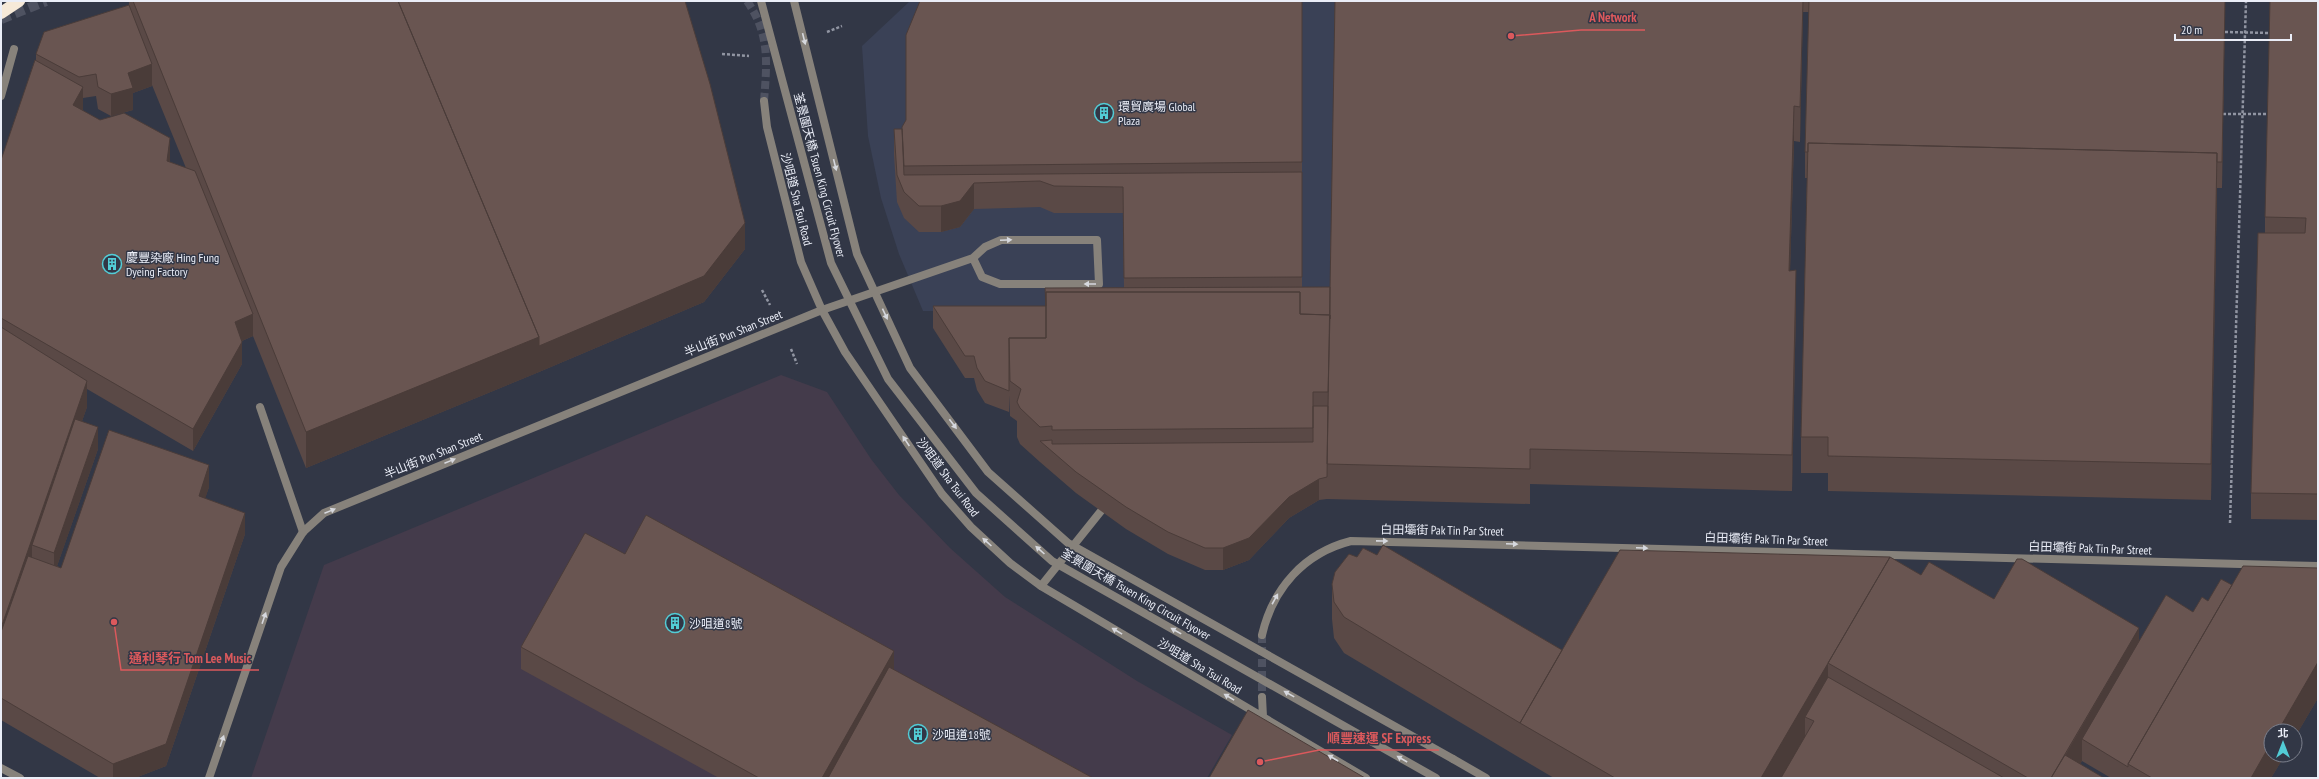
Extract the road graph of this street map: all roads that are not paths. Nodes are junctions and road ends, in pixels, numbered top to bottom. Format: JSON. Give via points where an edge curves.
{"nodes":[{"id":1,"x":19,"y":1,"type":"edge"},
{"id":2,"x":761,"y":1,"type":"edge"},
{"id":3,"x":794,"y":1,"type":"edge"},
{"id":4,"x":1,"y":13,"type":"edge"},
{"id":5,"x":14,"y":50,"type":"dead end"},
{"id":6,"x":1,"y":96,"type":"edge"},
{"id":7,"x":764,"y":101,"type":"tunnel mouth"},
{"id":8,"x":973,"y":258,"type":"junction"},
{"id":9,"x":822,"y":310,"type":"junction"},
{"id":10,"x":260,"y":406,"type":"dead end"},
{"id":11,"x":1101,"y":511,"type":"edge"},
{"id":12,"x":303,"y":532,"type":"junction"},
{"id":13,"x":2318,"y":566,"type":"edge"},
{"id":14,"x":1041,"y":586,"type":"junction"},
{"id":15,"x":1262,"y":635,"type":"tunnel mouth"},
{"id":16,"x":1262,"y":697,"type":"tunnel mouth"},
{"id":17,"x":1263,"y":717,"type":"junction"},
{"id":18,"x":1,"y":768,"type":"edge"},
{"id":19,"x":20,"y":778,"type":"edge"},
{"id":20,"x":209,"y":778,"type":"edge"},
{"id":21,"x":1366,"y":778,"type":"edge"},
{"id":22,"x":1436,"y":778,"type":"edge"},
{"id":23,"x":1486,"y":778,"type":"edge"}],
"edges":[{"from":1,"to":4,"type":"highway"},
{"from":22,"to":2,"type":"street","name":"荃景圍天橋 Tsuen King Circuit Flyover","one_way":true,"bridge":true,"via":[[1052,561],[976,493],[888,379],[831,263]]},
{"from":3,"to":23,"type":"street","name":"荃景圍天橋 Tsuen King Circuit Flyover","one_way":true,"bridge":true,"via":[[857,254],[910,368],[988,472],[1068,543]]},
{"from":5,"to":6,"type":"street"},
{"from":7,"to":9,"type":"street","name":"沙咀道 Sha Tsui Road","via":[[767,127],[801,262]]},
{"from":8,"to":8,"type":"street","name":"半山街 Pun Shan Street","one_way":true,"via":[[986,247],[1001,240],[1097,240],[1099,284],[1000,284],[982,277]]},
{"from":8,"to":9,"type":"street","name":"半山街 Pun Shan Street"},
{"from":12,"to":9,"type":"street","name":"半山街 Pun Shan Street","one_way":true,"via":[[324,513]]},
{"from":14,"to":9,"type":"street","name":"沙咀道 Sha Tsui Road","one_way":true,"via":[[1010,563],[971,527],[942,494],[845,352]]},
{"from":10,"to":12,"type":"street"},
{"from":11,"to":14,"type":"street"},
{"from":20,"to":12,"type":"street","name":"半山街 Pun Shan Street","one_way":true,"via":[[281,567]]},
{"from":15,"to":13,"type":"street","name":"白田壩街 Pak Tin Par Street","one_way":true,"via":[[1273,603],[1292,575],[1312,557],[1334,545],[1351,541]]},
{"from":17,"to":14,"type":"street","name":"沙咀道 Sha Tsui Road","one_way":true},
{"from":16,"to":17,"type":"street"},
{"from":21,"to":17,"type":"street","name":"沙咀道 Sha Tsui Road","one_way":true},
{"from":18,"to":19,"type":"street"}]}
